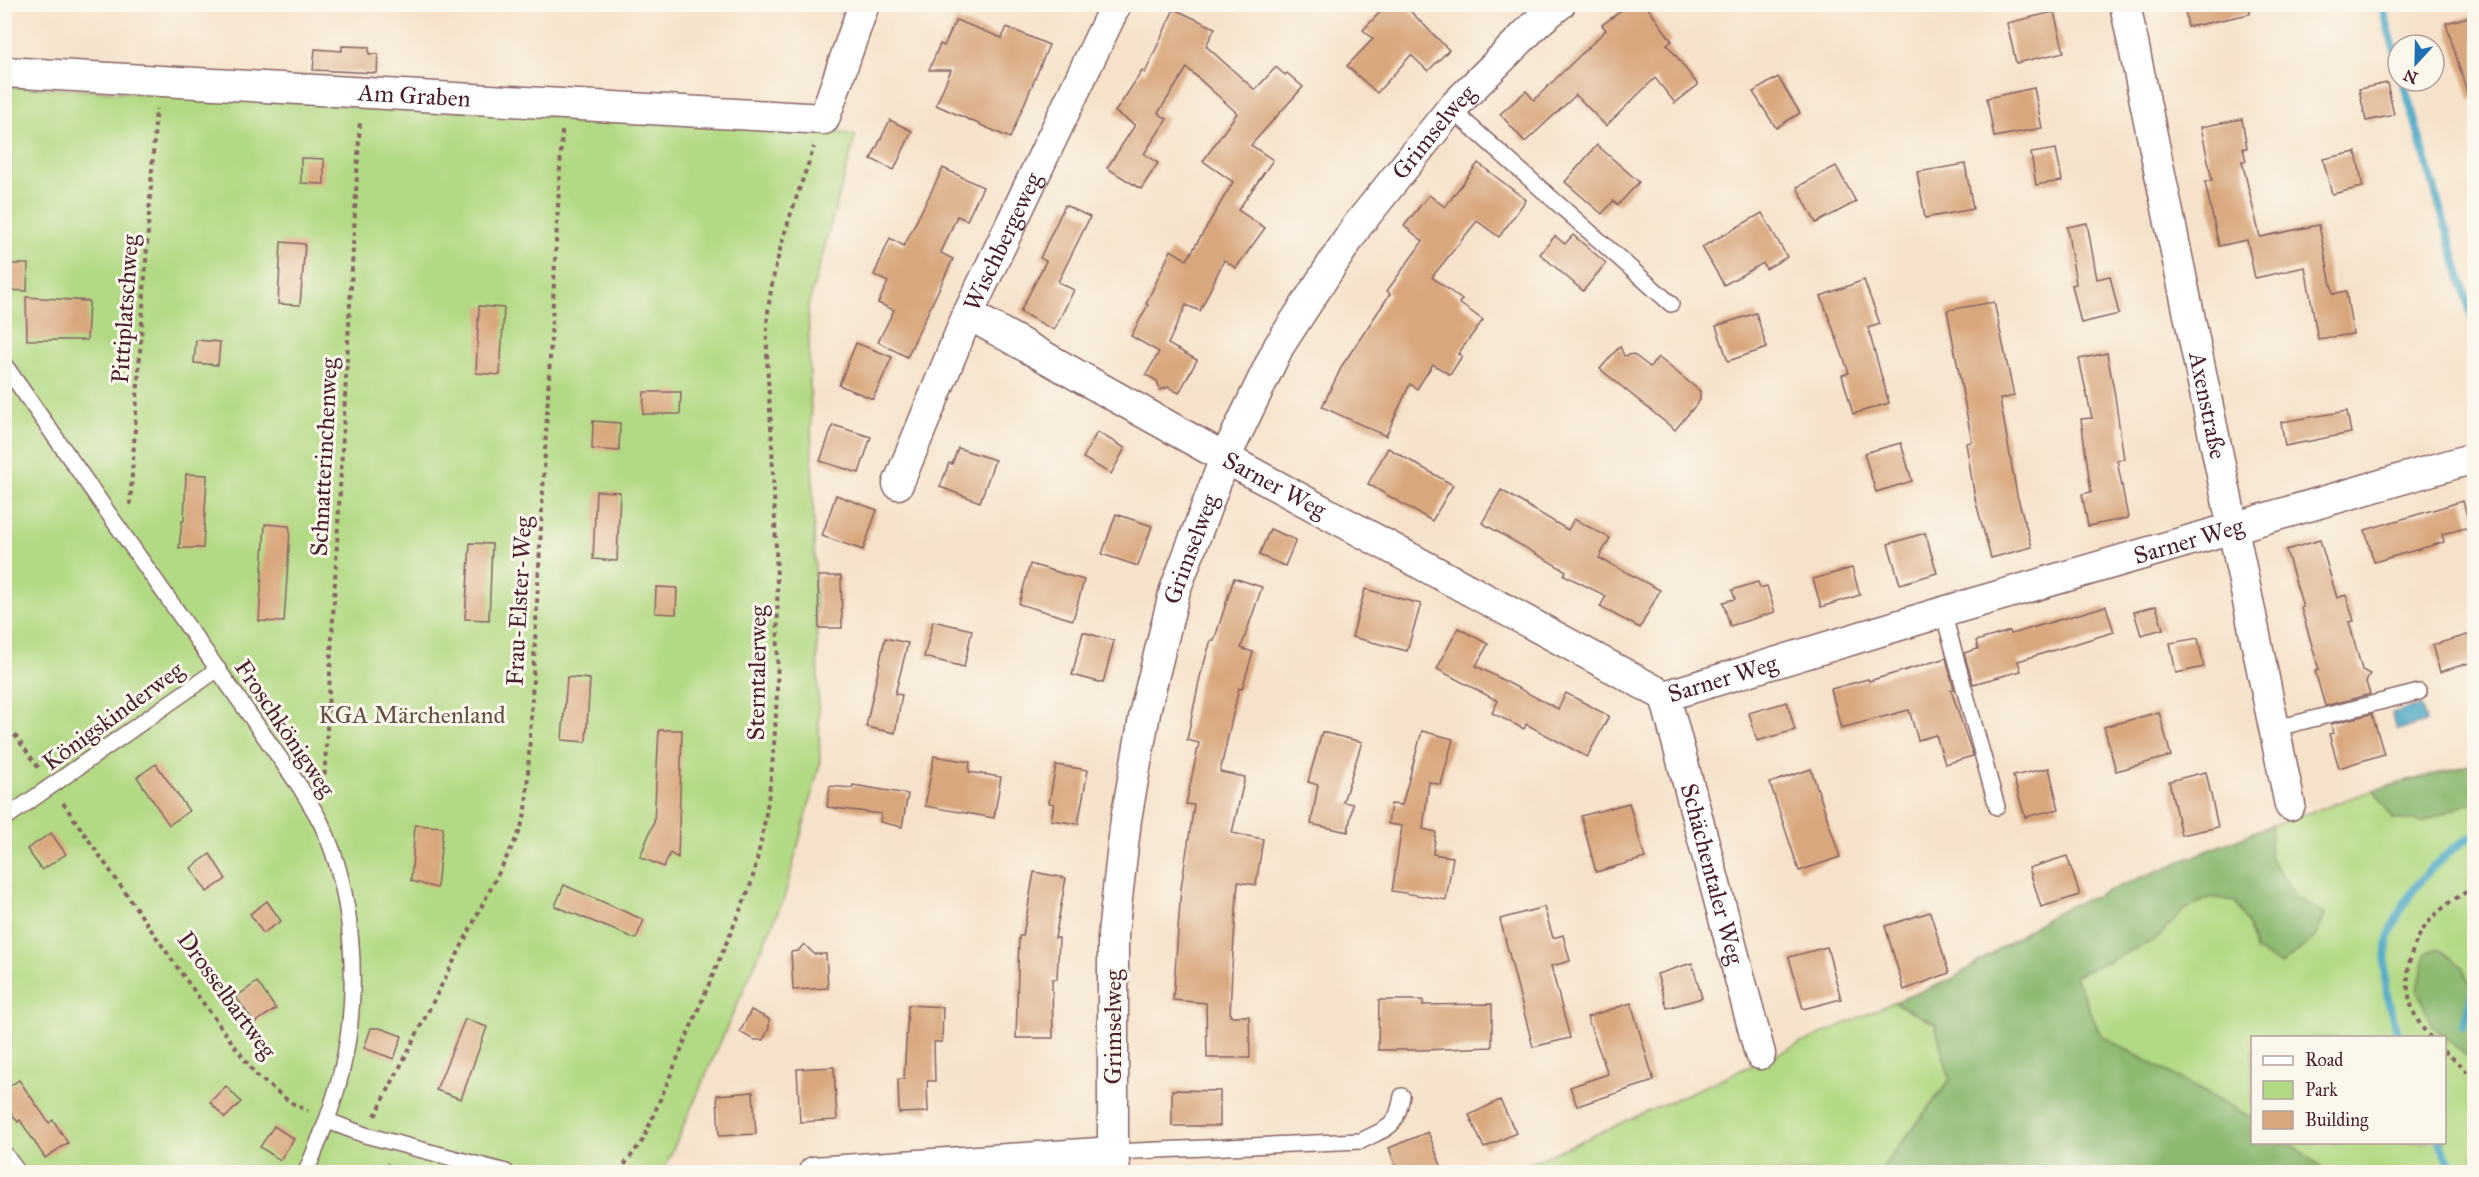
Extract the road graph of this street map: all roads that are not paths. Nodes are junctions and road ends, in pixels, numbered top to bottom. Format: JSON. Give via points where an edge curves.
{"nodes":[{"id":1,"x":864,"y":4,"type":"edge"},
{"id":2,"x":1116,"y":4,"type":"edge"},
{"id":3,"x":1560,"y":4,"type":"edge"},
{"id":4,"x":2125,"y":4,"type":"edge"},
{"id":5,"x":4,"y":72,"type":"edge"},
{"id":6,"x":1451,"y":109,"type":"junction"},
{"id":7,"x":1671,"y":304,"type":"dead end"},
{"id":8,"x":968,"y":314,"type":"junction"},
{"id":9,"x":4,"y":364,"type":"edge"},
{"id":10,"x":1225,"y":458,"type":"junction"},
{"id":11,"x":2475,"y":458,"type":"edge"},
{"id":12,"x":898,"y":484,"type":"dead end"},
{"id":13,"x":2232,"y":528,"type":"junction"},
{"id":14,"x":1943,"y":612,"type":"junction"},
{"id":15,"x":218,"y":669,"type":"junction"},
{"id":16,"x":2418,"y":692,"type":"dead end"},
{"id":17,"x":1665,"y":696,"type":"junction"},
{"id":18,"x":2273,"y":729,"type":"junction"},
{"id":19,"x":2290,"y":805,"type":"dead end"},
{"id":20,"x":1997,"y":807,"type":"dead end"},
{"id":21,"x":4,"y":819,"type":"edge"},
{"id":22,"x":1761,"y":1053,"type":"dead end"},
{"id":23,"x":1402,"y":1096,"type":"dead end"},
{"id":24,"x":328,"y":1121,"type":"junction"},
{"id":25,"x":4,"y":1153,"type":"edge"},
{"id":26,"x":1114,"y":1162,"type":"edge"},
{"id":27,"x":18,"y":1173,"type":"edge"},
{"id":28,"x":306,"y":1173,"type":"edge"},
{"id":29,"x":506,"y":1173,"type":"edge"},
{"id":30,"x":814,"y":1173,"type":"edge"}],
"edges":[{"from":1,"to":5,"type":"street","name":"Am Graben","via":[[824,119]]},
{"from":2,"to":8,"type":"street","name":"Wischbergeweg"},
{"from":3,"to":6,"type":"street","name":"Grimselweg"},
{"from":4,"to":13,"type":"street","name":"Axenstraße"},
{"from":6,"to":7,"type":"lane"},
{"from":6,"to":10,"type":"street","name":"Grimselweg","via":[[1357,226],[1279,346]]},
{"from":8,"to":10,"type":"street","name":"Sarner Weg"},
{"from":8,"to":12,"type":"street","name":"Wischbergeweg"},
{"from":9,"to":15,"type":"lane","name":"Froschkönigweg"},
{"from":10,"to":17,"type":"street","name":"Sarner Weg"},
{"from":10,"to":26,"type":"street","name":"Grimselweg","via":[[1175,590],[1146,707],[1126,819],[1113,934]]},
{"from":11,"to":13,"type":"street","name":"Sarner Weg"},
{"from":13,"to":14,"type":"street","name":"Sarner Weg"},
{"from":13,"to":18,"type":"street","name":"Axenstraße"},
{"from":14,"to":17,"type":"street","name":"Sarner Weg"},
{"from":14,"to":20,"type":"lane"},
{"from":15,"to":21,"type":"lane","name":"Königskinderweg"},
{"from":15,"to":24,"type":"lane","name":"Froschkönigweg","via":[[322,824],[343,886],[352,953],[352,1009],[343,1068]]},
{"from":16,"to":18,"type":"lane"},
{"from":17,"to":22,"type":"street","name":"Schächentaler Weg"},
{"from":18,"to":19,"type":"street","name":"Axenstraße"},
{"from":23,"to":26,"type":"lane","via":[[1398,1118],[1361,1141]]},
{"from":24,"to":28,"type":"lane","name":"Froschkönigweg"},
{"from":24,"to":29,"type":"lane","via":[[365,1135]]},
{"from":25,"to":27,"type":"lane"},
{"from":26,"to":30,"type":"street"}]}
